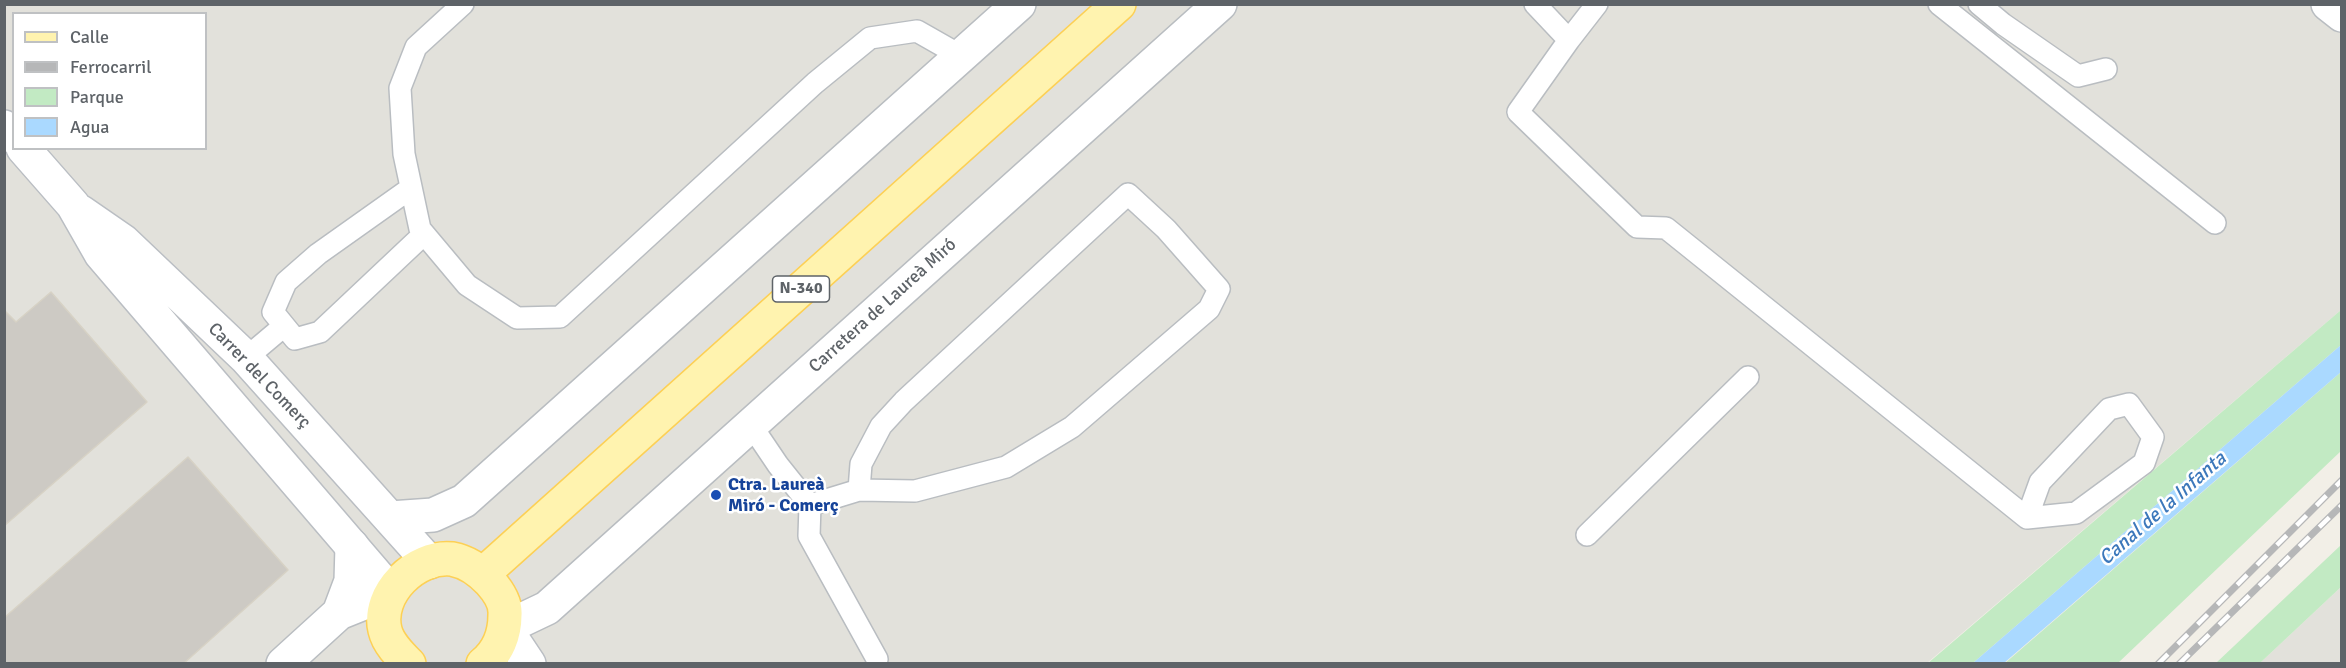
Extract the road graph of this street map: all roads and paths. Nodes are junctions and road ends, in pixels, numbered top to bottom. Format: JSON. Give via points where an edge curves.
{"nodes":[{"id":1,"x":463,"y":4,"type":"edge"},
{"id":2,"x":1019,"y":4,"type":"edge"},
{"id":3,"x":1119,"y":4,"type":"edge"},
{"id":4,"x":1220,"y":4,"type":"edge"},
{"id":5,"x":1535,"y":4,"type":"edge"},
{"id":6,"x":1597,"y":4,"type":"edge"},
{"id":7,"x":1939,"y":4,"type":"edge"},
{"id":8,"x":1979,"y":4,"type":"edge"},
{"id":9,"x":2328,"y":4,"type":"edge"},
{"id":10,"x":2342,"y":15,"type":"edge"},
{"id":11,"x":1569,"y":40,"type":"junction"},
{"id":12,"x":961,"y":56,"type":"junction"},
{"id":13,"x":2106,"y":69,"type":"dead end"},
{"id":14,"x":25,"y":150,"type":"edge"},
{"id":15,"x":411,"y":188,"type":"junction"},
{"id":16,"x":72,"y":206,"type":"junction"},
{"id":17,"x":2215,"y":223,"type":"dead end"},
{"id":18,"x":424,"y":234,"type":"junction"},
{"id":19,"x":284,"y":326,"type":"junction"},
{"id":20,"x":246,"y":358,"type":"junction"},
{"id":21,"x":1748,"y":377,"type":"dead end"},
{"id":22,"x":751,"y":425,"type":"junction"},
{"id":23,"x":859,"y":490,"type":"junction"},
{"id":24,"x":810,"y":505,"type":"junction"},
{"id":25,"x":390,"y":518,"type":"junction"},
{"id":26,"x":2027,"y":518,"type":"junction"},
{"id":27,"x":1587,"y":535,"type":"dead end"},
{"id":28,"x":352,"y":546,"type":"junction"},
{"id":29,"x":429,"y":562,"type":"junction"},
{"id":30,"x":483,"y":574,"type":"junction"},
{"id":31,"x":391,"y":592,"type":"junction"},
{"id":32,"x":547,"y":608,"type":"junction"},
{"id":33,"x":339,"y":614,"type":"junction"},
{"id":34,"x":505,"y":628,"type":"junction"},
{"id":35,"x":396,"y":659,"type":"edge"},
{"id":36,"x":877,"y":659,"type":"dead end"},
{"id":37,"x":283,"y":663,"type":"edge"},
{"id":38,"x":483,"y":663,"type":"edge"},
{"id":39,"x":529,"y":663,"type":"edge"},
{"id":40,"x":536,"y":663,"type":"edge"}],
"edges":[{"from":1,"to":15,"type":"lane","via":[[416,47],[400,88],[404,154]]},
{"from":2,"to":12,"type":"street"},
{"from":3,"to":30,"type":"main road","number":"N-340"},
{"from":4,"to":22,"type":"street","name":"Carretera de Laureà Miró"},
{"from":5,"to":11,"type":"lane"},
{"from":6,"to":11,"type":"lane"},
{"from":7,"to":17,"type":"lane"},
{"from":8,"to":13,"type":"lane","via":[[2078,76]]},
{"from":9,"to":10,"type":"street"},
{"from":11,"to":26,"type":"lane","via":[[1518,112],[1637,227],[1666,228]]},
{"from":12,"to":18,"type":"lane","via":[[917,31],[870,38],[815,83],[560,317],[517,318],[467,285]]},
{"from":12,"to":25,"type":"street","via":[[464,501],[433,515]]},
{"from":14,"to":16,"type":"street","name":"Carrer del Comerç"},
{"from":15,"to":18,"type":"lane"},
{"from":15,"to":19,"type":"lane","via":[[318,254],[286,282],[273,312]]},
{"from":16,"to":20,"type":"street","name":"Carrer del Comerç","via":[[123,241]]},
{"from":16,"to":28,"type":"street","name":"Carrer del Comerç","via":[[101,254]]},
{"from":18,"to":19,"type":"lane","via":[[320,332],[295,339]]},
{"from":19,"to":20,"type":"lane"},
{"from":20,"to":25,"type":"street","name":"Carrer del Comerç"},
{"from":21,"to":27,"type":"lane"},
{"from":22,"to":24,"type":"lane"},
{"from":22,"to":32,"type":"street","name":"Carretera de Laureà Miró"},
{"from":23,"to":23,"type":"lane","via":[[915,491],[1006,467],[1072,427],[1209,309],[1219,289],[1166,229],[1128,194],[881,426],[861,464]]},
{"from":23,"to":24,"type":"lane"},
{"from":24,"to":36,"type":"lane","via":[[809,536]]},
{"from":25,"to":29,"type":"street","name":"Carrer del Comerç"},
{"from":26,"to":26,"type":"lane","via":[[2076,513],[2144,463],[2153,437],[2129,404],[2109,409],[2040,482]]},
{"from":28,"to":31,"type":"street","name":"Carrer del Comerç"},
{"from":28,"to":33,"type":"street","via":[[351,581]]},
{"from":29,"to":30,"type":"main road","via":[[450,559]]},
{"from":29,"to":31,"type":"main road","via":[[408,573]]},
{"from":30,"to":34,"type":"main road","via":[[497,590],[505,610]]},
{"from":31,"to":33,"type":"street"},
{"from":31,"to":35,"type":"main road","via":[[384,613],[385,631]]},
{"from":32,"to":34,"type":"street","name":"Carretera de Laureà Miró"},
{"from":32,"to":40,"type":"street","via":[[535,647]]},
{"from":33,"to":37,"type":"street"},
{"from":34,"to":38,"type":"main road","via":[[499,644]]},
{"from":34,"to":39,"type":"street"}]}
